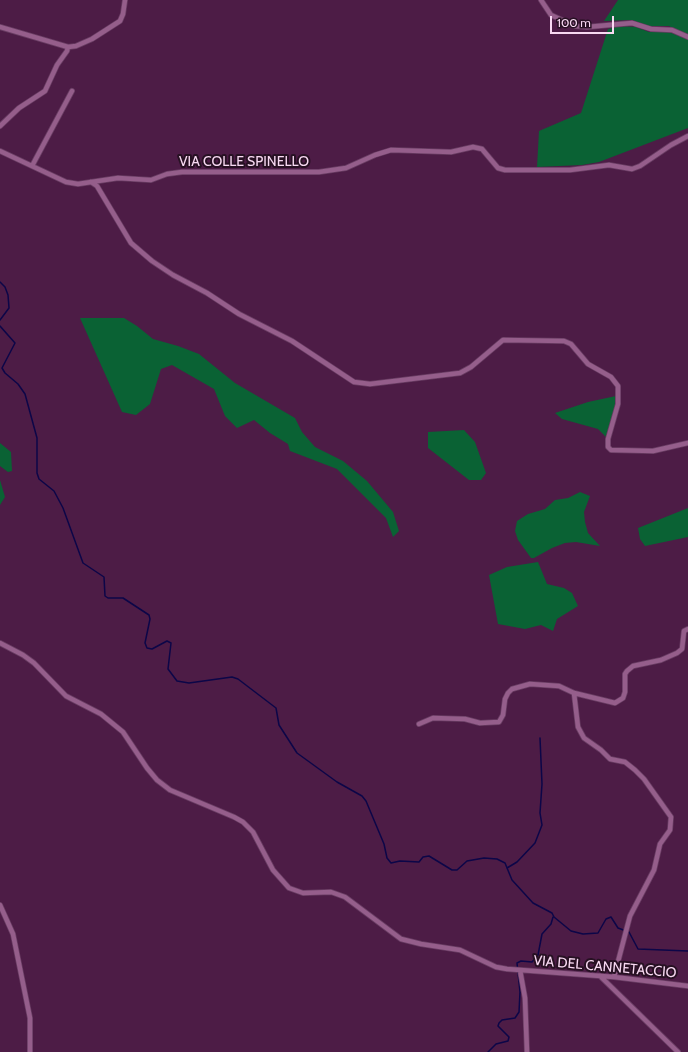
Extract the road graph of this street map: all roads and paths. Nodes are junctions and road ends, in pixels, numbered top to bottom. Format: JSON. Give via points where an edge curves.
{"nodes":[{"id":1,"x":125,"y":0,"type":"edge"},
{"id":2,"x":541,"y":0,"type":"edge"},
{"id":3,"x":0,"y":27,"type":"edge"},
{"id":4,"x":688,"y":37,"type":"edge"},
{"id":5,"x":68,"y":47,"type":"junction"},
{"id":6,"x":72,"y":91,"type":"dead end"},
{"id":7,"x":0,"y":126,"type":"edge"},
{"id":8,"x":688,"y":136,"type":"edge"},
{"id":9,"x":0,"y":145,"type":"edge"},
{"id":10,"x":1,"y":152,"type":"edge"},
{"id":11,"x":32,"y":166,"type":"junction"},
{"id":12,"x":91,"y":182,"type":"junction"},
{"id":13,"x":688,"y":443,"type":"edge"},
{"id":14,"x":688,"y":629,"type":"edge"},
{"id":15,"x":0,"y":643,"type":"edge"},
{"id":16,"x":574,"y":693,"type":"junction"},
{"id":17,"x":419,"y":724,"type":"dead end"},
{"id":18,"x":0,"y":906,"type":"edge"},
{"id":19,"x":520,"y":970,"type":"junction"},
{"id":20,"x":600,"y":976,"type":"junction"},
{"id":21,"x":614,"y":977,"type":"junction"},
{"id":22,"x":688,"y":986,"type":"edge"},
{"id":23,"x":30,"y":1052,"type":"edge"},
{"id":24,"x":528,"y":1052,"type":"edge"},
{"id":25,"x":678,"y":1052,"type":"edge"}],
"edges":[{"from":1,"to":5,"type":"street","via":[[122,18],[115,25],[78,46]]},
{"from":2,"to":4,"type":"street","via":[[551,15],[575,26],[632,23],[651,29],[672,30]]},
{"from":3,"to":5,"type":"street"},
{"from":5,"to":7,"type":"street","via":[[44,92],[19,108]]},
{"from":6,"to":11,"type":"street"},
{"from":8,"to":12,"type":"street","name":"VIA COLLE SPINELLO","via":[[632,170],[609,165],[570,170],[505,170],[498,168],[482,149],[473,147],[451,152],[391,150],[346,168],[309,173],[182,172],[170,173],[151,180],[118,178]]},
{"from":9,"to":10,"type":"street"},
{"from":10,"to":11,"type":"street","name":"VIA COLLE SPINELLO"},
{"from":11,"to":12,"type":"street","name":"VIA COLLE SPINELLO","via":[[68,182]]},
{"from":12,"to":13,"type":"street","via":[[97,186],[131,243],[152,261],[239,314],[290,339],[354,382],[370,384],[460,373],[470,369],[498,343],[505,340],[564,341],[572,345],[590,366],[611,377],[618,386],[618,404],[608,439],[610,450],[652,451]]},
{"from":14,"to":16,"type":"street","via":[[684,631],[682,648],[677,653],[661,660],[633,666],[627,671],[625,692],[618,702],[610,703]]},
{"from":15,"to":19,"type":"street","name":"VIA DEL CANNETACCIO","via":[[34,663],[66,696],[100,714],[123,732],[147,768],[170,790],[243,822],[253,832],[272,870],[289,888],[303,893],[331,892],[345,897],[401,939],[460,950],[496,966]]},
{"from":16,"to":17,"type":"street","via":[[559,686],[530,684],[512,689],[508,693],[504,715],[499,722],[480,723],[464,719],[433,718]]},
{"from":16,"to":21,"type":"street","via":[[578,728],[584,738],[610,759],[625,762],[635,770],[671,817],[670,830],[660,844],[654,870],[630,916]]},
{"from":18,"to":23,"type":"street","via":[[14,940],[30,1018]]},
{"from":19,"to":20,"type":"street","name":"VIA DEL CANNETACCIO"},
{"from":19,"to":24,"type":"street","via":[[525,998]]},
{"from":20,"to":21,"type":"street","name":"VIA DEL CANNETACCIO"},
{"from":20,"to":25,"type":"street"},
{"from":21,"to":22,"type":"street","name":"VIA DEL CANNETACCIO"}]}
